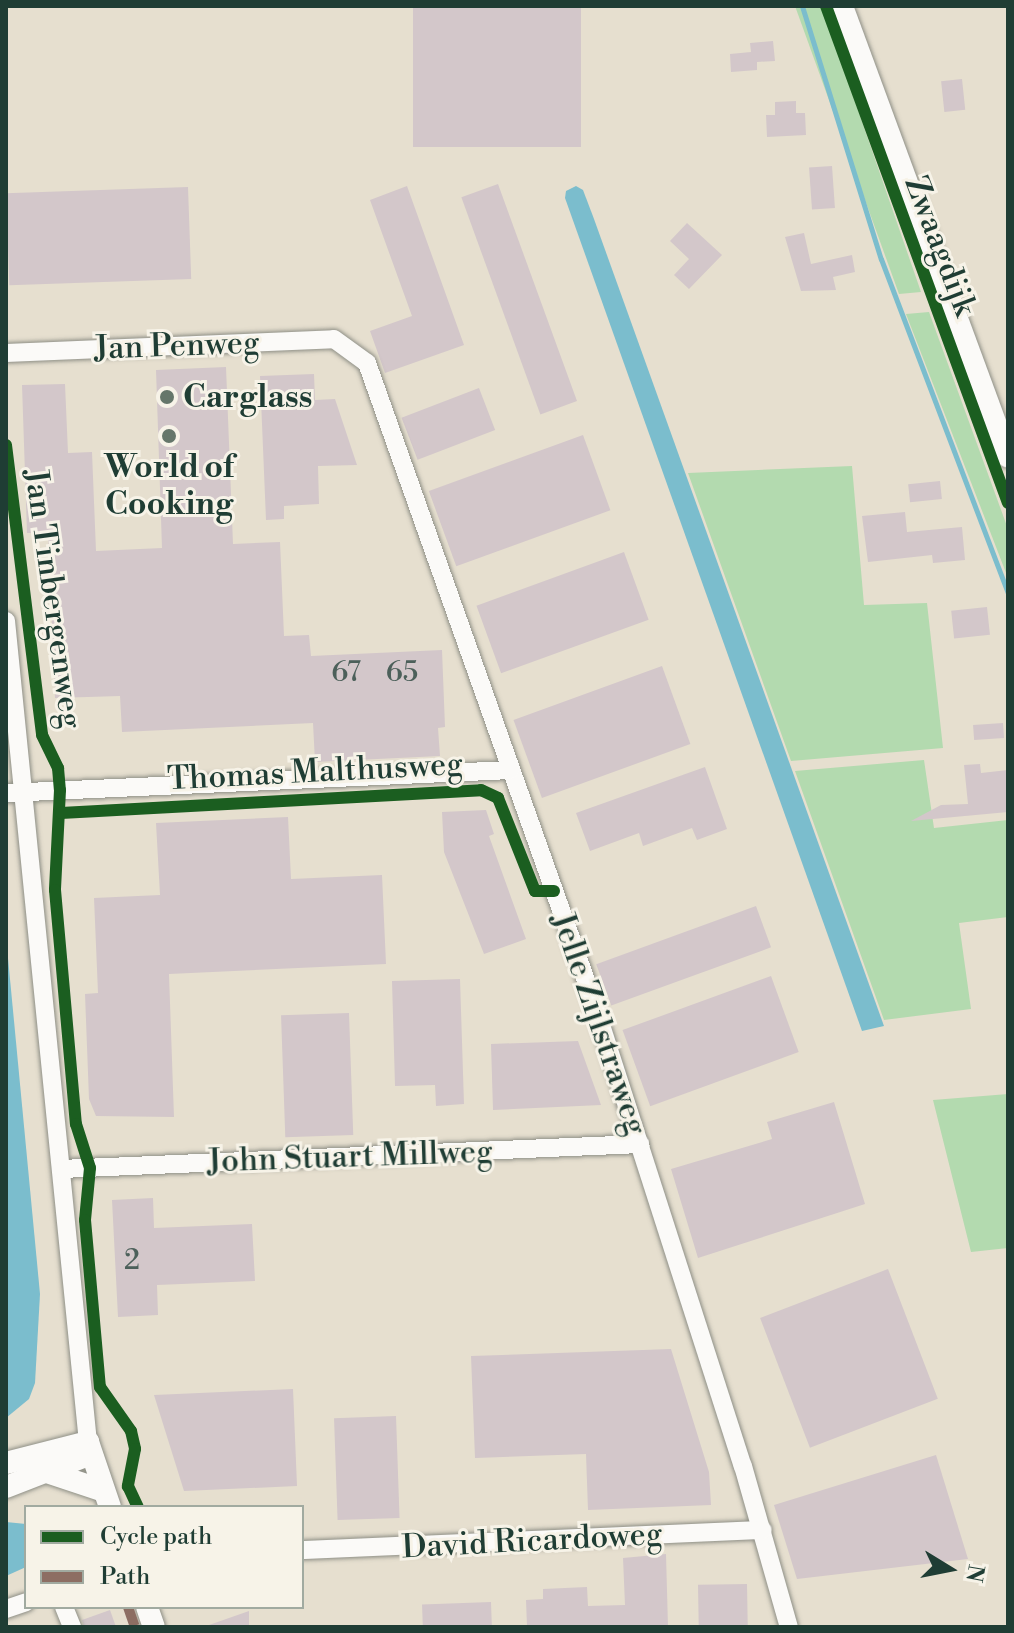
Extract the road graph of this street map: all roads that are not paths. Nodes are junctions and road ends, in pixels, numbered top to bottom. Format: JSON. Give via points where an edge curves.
{"nodes":[{"id":1,"x":842,"y":6,"type":"edge"},
{"id":2,"x":347,"y":344,"type":"joint"},
{"id":3,"x":6,"y":353,"type":"edge"},
{"id":4,"x":1008,"y":456,"type":"edge"},
{"id":5,"x":6,"y":621,"type":"edge"},
{"id":6,"x":510,"y":770,"type":"junction"},
{"id":7,"x":26,"y":792,"type":"junction"},
{"id":8,"x":6,"y":793,"type":"edge"},
{"id":9,"x":640,"y":1144,"type":"junction"},
{"id":10,"x":61,"y":1169,"type":"junction"},
{"id":11,"x":90,"y":1448,"type":"junction"},
{"id":12,"x":6,"y":1463,"type":"edge"},
{"id":13,"x":50,"y":1473,"type":"junction"},
{"id":14,"x":6,"y":1487,"type":"edge"},
{"id":15,"x":107,"y":1499,"type":"edge"},
{"id":16,"x":763,"y":1530,"type":"junction"},
{"id":17,"x":304,"y":1550,"type":"edge"},
{"id":18,"x":789,"y":1627,"type":"edge"}],
"edges":[{"from":1,"to":4,"type":"street","name":"Zwaagdijk"},
{"from":2,"to":3,"type":"street","name":"Jan Penweg","via":[[334,339]]},
{"from":2,"to":6,"type":"street","name":"Jelle Zijlstraweg","via":[[367,363]]},
{"from":5,"to":7,"type":"street","name":"Jan Tinbergenweg"},
{"from":6,"to":7,"type":"street","name":"Thomas Malthusweg"},
{"from":6,"to":9,"type":"street","name":"Jelle Zijlstraweg"},
{"from":7,"to":8,"type":"street","name":"Thomas Malthusweg"},
{"from":7,"to":10,"type":"street","name":"Jan Tinbergenweg"},
{"from":9,"to":10,"type":"street","name":"John Stuart Millweg"},
{"from":9,"to":16,"type":"street","name":"Jelle Zijlstraweg"},
{"from":10,"to":11,"type":"street","name":"Jan Tinbergenweg"},
{"from":11,"to":12,"type":"street"},
{"from":11,"to":13,"type":"street"},
{"from":11,"to":15,"type":"street","name":"Jan Tinbergenweg"},
{"from":13,"to":14,"type":"street"},
{"from":13,"to":15,"type":"street","name":"Jan Tinbergenweg"},
{"from":16,"to":17,"type":"street","name":"David Ricardoweg"},
{"from":16,"to":18,"type":"street","name":"Jelle Zijlstraweg"}]}
